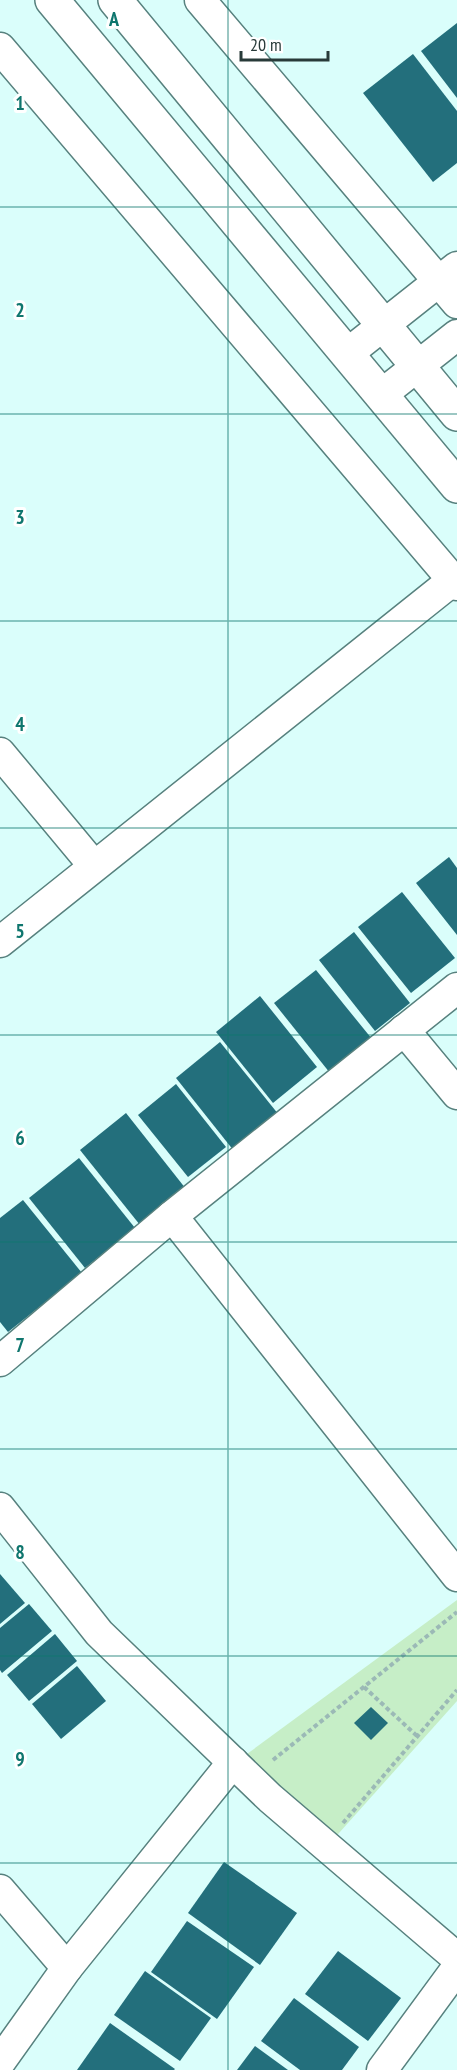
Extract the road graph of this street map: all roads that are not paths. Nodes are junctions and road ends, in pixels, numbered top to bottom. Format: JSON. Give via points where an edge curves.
{"nodes":[{"id":1,"x":52,"y":0,"type":"edge"},
{"id":2,"x":115,"y":0,"type":"edge"},
{"id":3,"x":200,"y":0,"type":"edge"},
{"id":4,"x":0,"y":48,"type":"edge"},
{"id":5,"x":451,"y":284,"type":"edge"},
{"id":6,"x":384,"y":325,"type":"junction"},
{"id":7,"x":457,"y":335,"type":"edge"},
{"id":8,"x":347,"y":354,"type":"junction"},
{"id":9,"x":418,"y":366,"type":"junction"},
{"id":10,"x":381,"y":395,"type":"junction"},
{"id":11,"x":457,"y":414,"type":"edge"},
{"id":12,"x":457,"y":486,"type":"edge"},
{"id":13,"x":456,"y":581,"type":"edge"},
{"id":14,"x":0,"y":753,"type":"edge"},
{"id":15,"x":94,"y":866,"type":"junction"},
{"id":16,"x":0,"y":942,"type":"edge"},
{"id":17,"x":457,"y":988,"type":"edge"},
{"id":18,"x":404,"y":1030,"type":"junction"},
{"id":19,"x":457,"y":1094,"type":"edge"},
{"id":20,"x":172,"y":1216,"type":"junction"},
{"id":21,"x":0,"y":1360,"type":"edge"},
{"id":22,"x":0,"y":1508,"type":"edge"},
{"id":23,"x":457,"y":1576,"type":"edge"},
{"id":24,"x":233,"y":1762,"type":"junction"},
{"id":25,"x":0,"y":1890,"type":"edge"},
{"id":26,"x":457,"y":1958,"type":"edge"},
{"id":27,"x":67,"y":1968,"type":"junction"},
{"id":28,"x":457,"y":1968,"type":"edge"},
{"id":29,"x":0,"y":2062,"type":"edge"},
{"id":30,"x":382,"y":2070,"type":"edge"}],
"edges":[{"from":1,"to":8,"type":"street"},
{"from":2,"to":6,"type":"street"},
{"from":3,"to":5,"type":"street"},
{"from":4,"to":13,"type":"street"},
{"from":5,"to":6,"type":"street"},
{"from":6,"to":8,"type":"street"},
{"from":6,"to":9,"type":"street"},
{"from":7,"to":9,"type":"street"},
{"from":8,"to":10,"type":"street"},
{"from":9,"to":10,"type":"street"},
{"from":9,"to":11,"type":"street"},
{"from":10,"to":12,"type":"street"},
{"from":13,"to":15,"type":"street"},
{"from":14,"to":15,"type":"street"},
{"from":15,"to":16,"type":"street"},
{"from":17,"to":18,"type":"street"},
{"from":18,"to":19,"type":"street"},
{"from":18,"to":20,"type":"street"},
{"from":20,"to":21,"type":"street"},
{"from":20,"to":23,"type":"street"},
{"from":22,"to":24,"type":"street","via":[[99,1634]]},
{"from":24,"to":26,"type":"street"},
{"from":24,"to":27,"type":"street"},
{"from":25,"to":27,"type":"street"},
{"from":27,"to":29,"type":"street"},
{"from":28,"to":30,"type":"street"}]}
